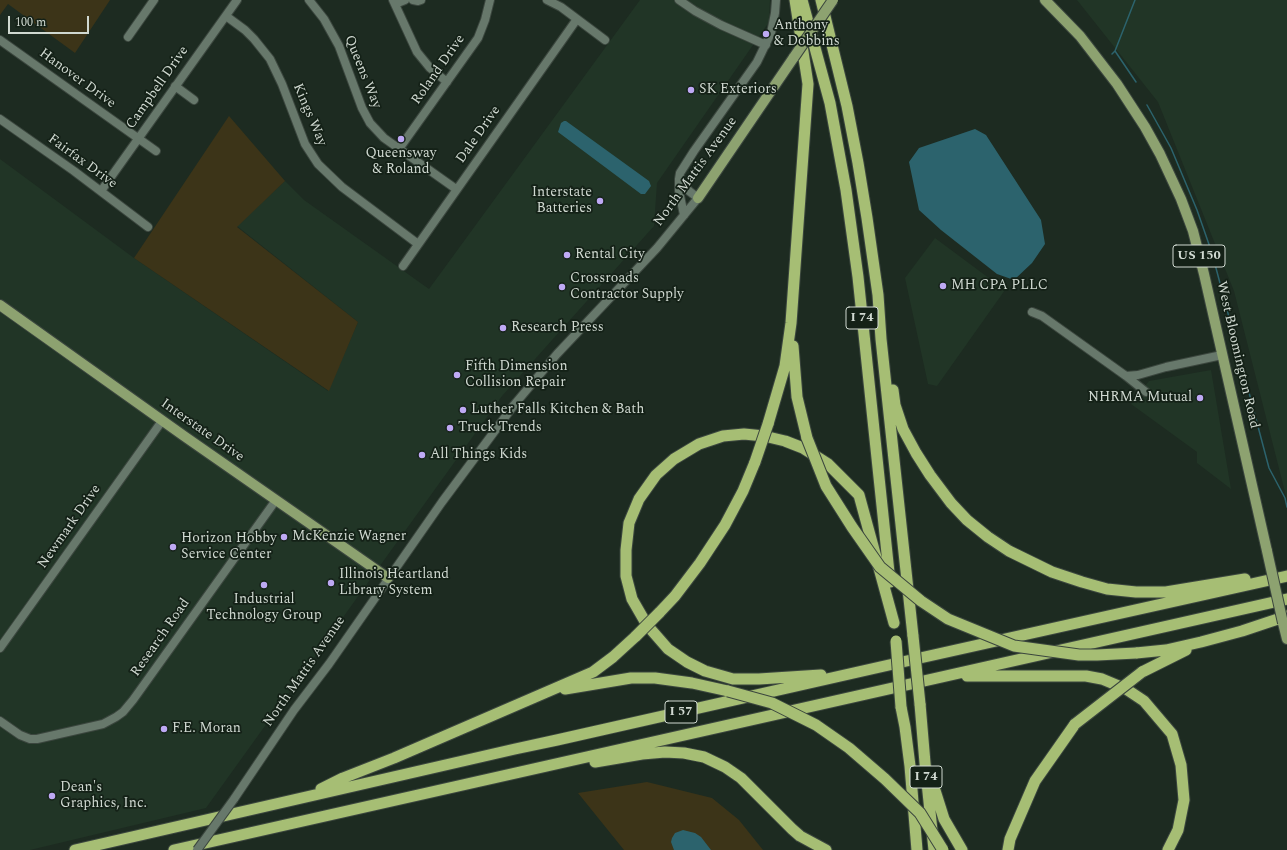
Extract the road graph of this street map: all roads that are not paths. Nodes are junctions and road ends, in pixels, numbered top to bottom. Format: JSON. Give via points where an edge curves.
{"nodes":[{"id":1,"x":154,"y":0,"type":"edge"},
{"id":2,"x":237,"y":0,"type":"edge"},
{"id":3,"x":309,"y":0,"type":"edge"},
{"id":4,"x":404,"y":0,"type":"edge"},
{"id":5,"x":413,"y":0,"type":"edge"},
{"id":6,"x":422,"y":0,"type":"edge"},
{"id":7,"x":490,"y":0,"type":"edge"},
{"id":8,"x":547,"y":0,"type":"edge"},
{"id":9,"x":679,"y":0,"type":"edge"},
{"id":10,"x":776,"y":0,"type":"edge"},
{"id":11,"x":795,"y":0,"type":"edge"},
{"id":12,"x":802,"y":0,"type":"edge"},
{"id":13,"x":821,"y":0,"type":"edge"},
{"id":14,"x":833,"y":0,"type":"edge"},
{"id":15,"x":1045,"y":0,"type":"edge"},
{"id":16,"x":394,"y":2,"type":"edge"},
{"id":17,"x":226,"y":16,"type":"junction"},
{"id":18,"x":577,"y":19,"type":"junction"},
{"id":19,"x":128,"y":36,"type":"dead end"},
{"id":20,"x":0,"y":40,"type":"edge"},
{"id":21,"x":605,"y":40,"type":"dead end"},
{"id":22,"x":766,"y":45,"type":"junction"},
{"id":23,"x":447,"y":82,"type":"junction"},
{"id":24,"x":175,"y":86,"type":"junction"},
{"id":25,"x":194,"y":100,"type":"dead end"},
{"id":26,"x":0,"y":119,"type":"edge"},
{"id":27,"x":138,"y":138,"type":"junction"},
{"id":28,"x":399,"y":149,"type":"junction"},
{"id":29,"x":156,"y":151,"type":"dead end"},
{"id":30,"x":679,"y":179,"type":"junction"},
{"id":31,"x":456,"y":189,"type":"junction"},
{"id":32,"x":101,"y":191,"type":"junction"},
{"id":33,"x":698,"y":198,"type":"junction"},
{"id":34,"x":684,"y":215,"type":"junction"},
{"id":35,"x":148,"y":227,"type":"dead end"},
{"id":36,"x":418,"y":244,"type":"junction"},
{"id":37,"x":403,"y":266,"type":"dead end"},
{"id":38,"x":878,"y":295,"type":"junction"},
{"id":39,"x":0,"y":304,"type":"edge"},
{"id":40,"x":1032,"y":312,"type":"dead end"},
{"id":41,"x":791,"y":323,"type":"junction"},
{"id":42,"x":1222,"y":356,"type":"junction"},
{"id":43,"x":1126,"y":376,"type":"junction"},
{"id":44,"x":1146,"y":392,"type":"dead end"},
{"id":45,"x":162,"y":420,"type":"junction"},
{"id":46,"x":276,"y":500,"type":"junction"},
{"id":47,"x":1287,"y":573,"type":"edge"},
{"id":48,"x":1287,"y":576,"type":"edge"},
{"id":49,"x":388,"y":578,"type":"junction"},
{"id":50,"x":1287,"y":599,"type":"edge"},
{"id":51,"x":1285,"y":619,"type":"edge"},
{"id":52,"x":894,"y":623,"type":"junction"},
{"id":53,"x":1287,"y":639,"type":"edge"},
{"id":54,"x":1201,"y":642,"type":"junction"},
{"id":55,"x":0,"y":648,"type":"edge"},
{"id":56,"x":855,"y":673,"type":"junction"},
{"id":57,"x":945,"y":676,"type":"junction"},
{"id":58,"x":546,"y":692,"type":"junction"},
{"id":59,"x":0,"y":721,"type":"edge"},
{"id":60,"x":922,"y":729,"type":"junction"},
{"id":61,"x":511,"y":774,"type":"junction"},
{"id":62,"x":309,"y":796,"type":"junction"},
{"id":63,"x":75,"y":850,"type":"edge"},
{"id":64,"x":174,"y":850,"type":"edge"},
{"id":65,"x":197,"y":850,"type":"edge"},
{"id":66,"x":826,"y":850,"type":"edge"},
{"id":67,"x":917,"y":850,"type":"edge"},
{"id":68,"x":934,"y":850,"type":"edge"},
{"id":69,"x":943,"y":850,"type":"edge"},
{"id":70,"x":962,"y":850,"type":"edge"},
{"id":71,"x":1008,"y":850,"type":"edge"},
{"id":72,"x":1168,"y":850,"type":"edge"}],
"edges":[{"from":1,"to":19,"type":"street"},
{"from":2,"to":17,"type":"street","name":"Campbell Drive"},
{"from":3,"to":28,"type":"street","name":"Queens Way","via":[[324,19],[339,46],[366,117],[377,132]]},
{"from":4,"to":16,"type":"street"},
{"from":5,"to":6,"type":"street"},
{"from":7,"to":23,"type":"street","name":"Roland Drive","via":[[478,38]]},
{"from":8,"to":18,"type":"street"},
{"from":9,"to":22,"type":"street","via":[[721,25]]},
{"from":10,"to":22,"type":"street","via":[[773,25]]},
{"from":11,"to":41,"type":"highway","via":[[808,84]]},
{"from":12,"to":52,"type":"highway","number":"I 74","via":[[830,103],[846,190],[859,283]]},
{"from":13,"to":38,"type":"highway","number":"I 74","via":[[858,163]]},
{"from":14,"to":33,"type":"main road","name":"North Mattis Avenue","bridge":true},
{"from":15,"to":42,"type":"main road","name":"West Bloomington Road","number":"US 150","via":[[1080,36],[1106,68],[1160,154],[1191,225]]},
{"from":16,"to":23,"type":"street","via":[[417,52],[430,68]]},
{"from":17,"to":24,"type":"street","name":"Campbell Drive"},
{"from":17,"to":36,"type":"street","name":"Kings Way","via":[[254,38],[270,59],[305,144],[318,164],[342,187]]},
{"from":18,"to":21,"type":"street"},
{"from":18,"to":31,"type":"street","name":"Dale Drive"},
{"from":20,"to":27,"type":"street","name":"Hanover Drive"},
{"from":22,"to":30,"type":"street","via":[[757,62],[684,166]]},
{"from":23,"to":28,"type":"street","name":"Roland Drive"},
{"from":24,"to":25,"type":"street"},
{"from":24,"to":27,"type":"street","name":"Campbell Drive"},
{"from":26,"to":32,"type":"street","name":"Fairfax Drive"},
{"from":27,"to":29,"type":"street","name":"Hanover Drive"},
{"from":27,"to":32,"type":"street","name":"Campbell Drive"},
{"from":28,"to":31,"type":"street","name":"Queens Way"},
{"from":30,"to":33,"type":"street"},
{"from":30,"to":34,"type":"street"},
{"from":31,"to":36,"type":"street","name":"Dale Drive"},
{"from":32,"to":35,"type":"street","name":"Fairfax Drive"},
{"from":33,"to":34,"type":"street","name":"North Mattis Avenue"},
{"from":34,"to":49,"type":"street","name":"North Mattis Avenue","via":[[514,405]]},
{"from":36,"to":37,"type":"street","name":"Dale Drive"},
{"from":38,"to":47,"type":"highway","via":[[896,404],[908,439],[922,464],[951,503],[988,537],[1033,563],[1107,589],[1166,592]]},
{"from":38,"to":60,"type":"highway","number":"I 74","bridge":true},
{"from":39,"to":45,"type":"main road","name":"Interstate Drive"},
{"from":40,"to":43,"type":"street","via":[[1042,316]]},
{"from":41,"to":54,"type":"highway","bridge":true,"via":[[797,397],[807,438],[826,486],[880,567],[921,601],[948,619],[1014,646],[1097,655],[1166,650]]},
{"from":41,"to":58,"type":"highway","bridge":true,"via":[[785,366],[755,462],[725,525],[700,563],[659,613],[613,657],[593,672]]},
{"from":42,"to":43,"type":"street"},
{"from":42,"to":51,"type":"main road","name":"West Bloomington Road","number":"US 150","bridge":true},
{"from":43,"to":44,"type":"street"},
{"from":45,"to":46,"type":"main road","name":"Interstate Drive"},
{"from":45,"to":55,"type":"street","name":"Newmark Drive"},
{"from":46,"to":49,"type":"main road","name":"Interstate Drive"},
{"from":46,"to":59,"type":"street","name":"Research Road","via":[[133,700],[116,718],[103,724],[32,739],[20,735]]},
{"from":48,"to":56,"type":"highway","number":"I 57"},
{"from":49,"to":65,"type":"street","name":"North Mattis Avenue","bridge":true},
{"from":50,"to":57,"type":"highway","number":"I 57"},
{"from":51,"to":53,"type":"main road","name":"West Bloomington Road","number":"US 150"},
{"from":51,"to":54,"type":"highway"},
{"from":52,"to":56,"type":"highway","via":[[859,494],[828,464],[785,441],[744,434],[723,436],[699,444],[674,459],[656,475],[639,499],[629,523],[626,576],[632,600],[647,626],[668,649],[705,671],[733,679],[759,680]]},
{"from":52,"to":67,"type":"highway","number":"I 74","bridge":true},
{"from":54,"to":71,"type":"highway","bridge":true,"via":[[1142,672],[1075,724],[1035,781],[1012,833]]},
{"from":56,"to":62,"type":"highway","number":"I 57"},
{"from":57,"to":61,"type":"highway","number":"I 57"},
{"from":57,"to":72,"type":"highway","via":[[1086,676],[1102,679],[1126,689],[1144,701],[1172,734],[1181,765],[1184,800],[1178,830]]},
{"from":58,"to":62,"type":"highway","via":[[343,778]]},
{"from":58,"to":69,"type":"highway","bridge":true,"via":[[630,678],[655,678],[692,683],[772,704],[816,725],[849,748],[920,813]]},
{"from":60,"to":68,"type":"highway","number":"I 74"},
{"from":60,"to":70,"type":"highway","via":[[933,785],[944,819]]},
{"from":61,"to":64,"type":"highway","number":"I 57"},
{"from":61,"to":66,"type":"highway","via":[[642,754],[691,754],[733,772],[800,836]]},
{"from":62,"to":63,"type":"highway","number":"I 57"}]}
